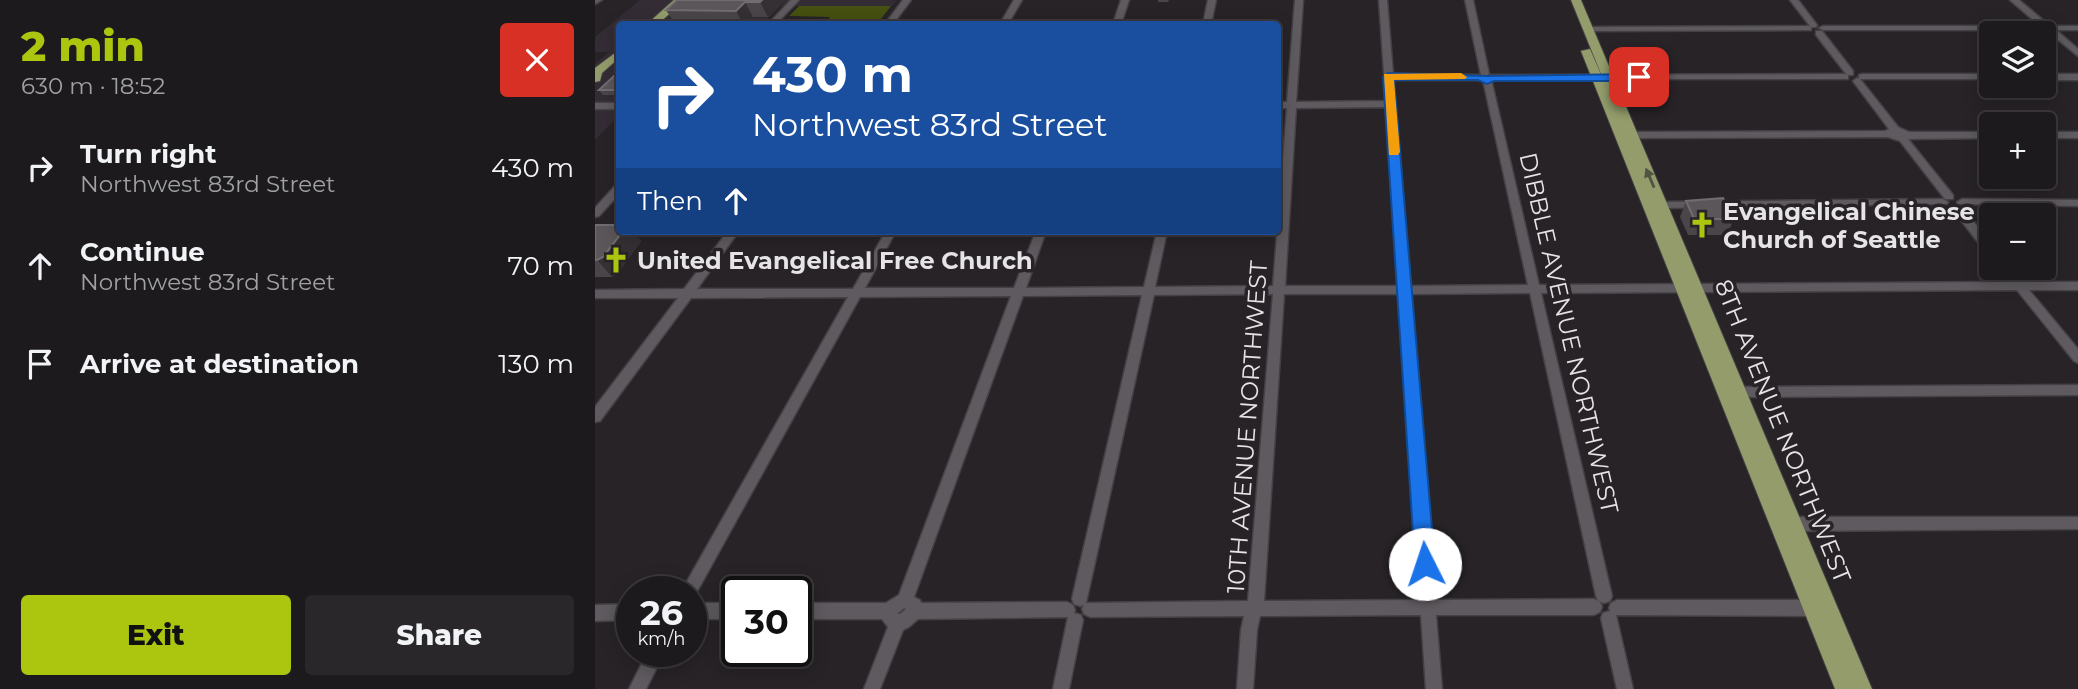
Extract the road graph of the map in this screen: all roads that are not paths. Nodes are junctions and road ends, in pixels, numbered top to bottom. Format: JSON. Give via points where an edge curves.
{"nodes":[{"id":1,"x":680,"y":0,"type":"edge"},
{"id":2,"x":690,"y":0,"type":"edge"},
{"id":3,"x":795,"y":0,"type":"edge"},
{"id":4,"x":907,"y":0,"type":"edge"},
{"id":5,"x":1018,"y":0,"type":"edge"},
{"id":6,"x":1125,"y":0,"type":"edge"},
{"id":7,"x":1212,"y":0,"type":"edge"},
{"id":8,"x":1299,"y":0,"type":"edge"},
{"id":9,"x":1383,"y":0,"type":"edge"},
{"id":10,"x":1469,"y":0,"type":"edge"},
{"id":11,"x":1565,"y":0,"type":"edge"},
{"id":12,"x":1576,"y":0,"type":"edge"},
{"id":13,"x":1794,"y":0,"type":"edge"},
{"id":14,"x":2014,"y":0,"type":"edge"},
{"id":15,"x":656,"y":21,"type":"edge"},
{"id":16,"x":666,"y":21,"type":"edge"},
{"id":17,"x":775,"y":21,"type":"edge"},
{"id":18,"x":891,"y":21,"type":"edge"},
{"id":19,"x":1006,"y":21,"type":"edge"},
{"id":20,"x":1118,"y":21,"type":"edge"},
{"id":21,"x":1208,"y":21,"type":"edge"},
{"id":22,"x":2039,"y":21,"type":"edge"},
{"id":23,"x":1979,"y":28,"type":"edge"},
{"id":24,"x":2056,"y":28,"type":"edge"},
{"id":25,"x":2078,"y":28,"type":"edge"},
{"id":26,"x":1588,"y":29,"type":"junction"},
{"id":27,"x":1816,"y":29,"type":"junction"},
{"id":28,"x":2056,"y":35,"type":"edge"},
{"id":29,"x":2078,"y":53,"type":"edge"},
{"id":30,"x":616,"y":61,"type":"edge"},
{"id":31,"x":1848,"y":75,"type":"junction"},
{"id":32,"x":1388,"y":77,"type":"junction"},
{"id":33,"x":1486,"y":77,"type":"junction"},
{"id":34,"x":1602,"y":77,"type":"junction"},
{"id":35,"x":1979,"y":77,"type":"edge"},
{"id":36,"x":2056,"y":77,"type":"edge"},
{"id":37,"x":2078,"y":77,"type":"edge"},
{"id":38,"x":596,"y":79,"type":"edge"},
{"id":39,"x":1859,"y":80,"type":"junction"},
{"id":40,"x":1390,"y":104,"type":"junction"},
{"id":41,"x":1281,"y":105,"type":"edge"},
{"id":42,"x":1292,"y":105,"type":"junction"},
{"id":43,"x":595,"y":106,"type":"edge"},
{"id":44,"x":616,"y":106,"type":"edge"},
{"id":45,"x":1893,"y":132,"type":"junction"},
{"id":46,"x":1632,"y":135,"type":"junction"},
{"id":47,"x":1979,"y":135,"type":"edge"},
{"id":48,"x":2056,"y":135,"type":"edge"},
{"id":49,"x":2078,"y":135,"type":"edge"},
{"id":50,"x":1905,"y":137,"type":"junction"},
{"id":51,"x":616,"y":191,"type":"edge"},
{"id":52,"x":1946,"y":200,"type":"junction"},
{"id":53,"x":2078,"y":203,"type":"edge"},
{"id":54,"x":1661,"y":205,"type":"junction"},
{"id":55,"x":1960,"y":206,"type":"junction"},
{"id":56,"x":595,"y":214,"type":"edge"},
{"id":57,"x":1979,"y":234,"type":"edge"},
{"id":58,"x":731,"y":235,"type":"edge"},
{"id":59,"x":889,"y":235,"type":"edge"},
{"id":60,"x":1040,"y":235,"type":"edge"},
{"id":61,"x":1161,"y":235,"type":"edge"},
{"id":62,"x":2014,"y":280,"type":"edge"},
{"id":63,"x":2078,"y":286,"type":"edge"},
{"id":64,"x":1688,"y":287,"type":"junction"},
{"id":65,"x":2020,"y":287,"type":"junction"},
{"id":66,"x":1535,"y":288,"type":"junction"},
{"id":67,"x":1404,"y":289,"type":"junction"},
{"id":68,"x":1279,"y":290,"type":"junction"},
{"id":69,"x":1150,"y":291,"type":"junction"},
{"id":70,"x":1020,"y":292,"type":"junction"},
{"id":71,"x":688,"y":293,"type":"junction"},
{"id":72,"x":857,"y":293,"type":"junction"},
{"id":73,"x":595,"y":294,"type":"edge"},
{"id":74,"x":2078,"y":358,"type":"edge"},
{"id":75,"x":2078,"y":390,"type":"edge"},
{"id":76,"x":1738,"y":392,"type":"junction"},
{"id":77,"x":595,"y":417,"type":"edge"},
{"id":78,"x":2078,"y":523,"type":"edge"},
{"id":79,"x":1785,"y":524,"type":"junction"},
{"id":80,"x":698,"y":576,"type":"edge"},
{"id":81,"x":1599,"y":602,"type":"junction"},
{"id":82,"x":1085,"y":604,"type":"junction"},
{"id":83,"x":909,"y":606,"type":"junction"},
{"id":84,"x":1255,"y":608,"type":"junction"},
{"id":85,"x":1428,"y":608,"type":"junction"},
{"id":86,"x":1820,"y":608,"type":"junction"},
{"id":87,"x":616,"y":612,"type":"edge"},
{"id":88,"x":812,"y":612,"type":"edge"},
{"id":89,"x":595,"y":613,"type":"edge"},
{"id":90,"x":1613,"y":613,"type":"junction"},
{"id":91,"x":1071,"y":615,"type":"junction"},
{"id":92,"x":893,"y":617,"type":"junction"},
{"id":93,"x":649,"y":667,"type":"edge"},
{"id":94,"x":637,"y":689,"type":"edge"},
{"id":95,"x":872,"y":689,"type":"edge"},
{"id":96,"x":1061,"y":689,"type":"edge"},
{"id":97,"x":1244,"y":689,"type":"edge"},
{"id":98,"x":1434,"y":689,"type":"edge"},
{"id":99,"x":1625,"y":689,"type":"edge"},
{"id":100,"x":1846,"y":689,"type":"edge"},
{"id":101,"x":1861,"y":689,"type":"edge"}],
"edges":[{"from":1,"to":15,"type":"main road"},
{"from":2,"to":16,"type":"main road"},
{"from":3,"to":17,"type":"street"},
{"from":4,"to":18,"type":"street"},
{"from":5,"to":19,"type":"street"},
{"from":6,"to":20,"type":"street"},
{"from":7,"to":21,"type":"street"},
{"from":8,"to":42,"type":"street","name":"10TH AVENUE NORTHWEST"},
{"from":9,"to":32,"type":"street"},
{"from":10,"to":33,"type":"street","name":"DIBBLE AVENUE NORTHWEST"},
{"from":11,"to":34,"type":"main road","name":"8TH AVENUE NORTHWEST"},
{"from":12,"to":26,"type":"main road","name":"8TH AVENUE NORTHWEST"},
{"from":13,"to":27,"type":"street"},
{"from":14,"to":22,"type":"street"},
{"from":23,"to":27,"type":"street"},
{"from":24,"to":25,"type":"street"},
{"from":26,"to":27,"type":"street"},
{"from":26,"to":34,"type":"main road","name":"8TH AVENUE NORTHWEST"},
{"from":27,"to":31,"type":"street"},
{"from":28,"to":29,"type":"street"},
{"from":30,"to":38,"type":"main road"},
{"from":31,"to":34,"type":"street"},
{"from":31,"to":39,"type":"street"},
{"from":32,"to":33,"type":"street"},
{"from":32,"to":40,"type":"street"},
{"from":33,"to":34,"type":"street"},
{"from":33,"to":66,"type":"street","name":"DIBBLE AVENUE NORTHWEST"},
{"from":34,"to":46,"type":"main road","name":"8TH AVENUE NORTHWEST"},
{"from":34,"to":64,"type":"main road","name":"8TH AVENUE NORTHWEST"},
{"from":35,"to":39,"type":"street"},
{"from":36,"to":37,"type":"street"},
{"from":39,"to":45,"type":"street"},
{"from":40,"to":42,"type":"street"},
{"from":40,"to":67,"type":"street"},
{"from":41,"to":42,"type":"street"},
{"from":42,"to":68,"type":"street","name":"10TH AVENUE NORTHWEST"},
{"from":43,"to":44,"type":"street"},
{"from":45,"to":46,"type":"street"},
{"from":45,"to":50,"type":"street"},
{"from":54,"to":46,"type":"main road","name":"8TH AVENUE NORTHWEST","one_way":true},
{"from":47,"to":50,"type":"street"},
{"from":48,"to":49,"type":"street"},
{"from":50,"to":52,"type":"street"},
{"from":51,"to":56,"type":"street"},
{"from":52,"to":54,"type":"street"},
{"from":52,"to":55,"type":"street"},
{"from":53,"to":55,"type":"street"},
{"from":54,"to":64,"type":"main road","name":"8TH AVENUE NORTHWEST"},
{"from":55,"to":57,"type":"street"},
{"from":58,"to":71,"type":"street"},
{"from":59,"to":72,"type":"street"},
{"from":60,"to":70,"type":"street"},
{"from":61,"to":69,"type":"street"},
{"from":62,"to":65,"type":"street"},
{"from":63,"to":65,"type":"street"},
{"from":64,"to":65,"type":"street"},
{"from":64,"to":66,"type":"street"},
{"from":64,"to":76,"type":"main road","name":"8TH AVENUE NORTHWEST"},
{"from":64,"to":79,"type":"main road","name":"8TH AVENUE NORTHWEST"},
{"from":65,"to":74,"type":"street"},
{"from":66,"to":67,"type":"street"},
{"from":66,"to":81,"type":"street","name":"DIBBLE AVENUE NORTHWEST"},
{"from":67,"to":68,"type":"street"},
{"from":67,"to":85,"type":"street"},
{"from":68,"to":69,"type":"street"},
{"from":68,"to":84,"type":"street","name":"10TH AVENUE NORTHWEST"},
{"from":69,"to":70,"type":"street"},
{"from":69,"to":82,"type":"street"},
{"from":70,"to":72,"type":"street"},
{"from":70,"to":83,"type":"street"},
{"from":71,"to":72,"type":"street"},
{"from":71,"to":73,"type":"street"},
{"from":71,"to":77,"type":"street"},
{"from":72,"to":80,"type":"street"},
{"from":75,"to":76,"type":"street"},
{"from":76,"to":79,"type":"main road","name":"8TH AVENUE NORTHWEST"},
{"from":78,"to":79,"type":"street"},
{"from":79,"to":86,"type":"main road","name":"8TH AVENUE NORTHWEST"},
{"from":81,"to":85,"type":"street"},
{"from":81,"to":90,"type":"street","via":[[1613,600]]},
{"from":82,"to":84,"type":"street"},
{"from":82,"to":91,"type":"street","via":[[1073,601]]},
{"from":83,"to":91,"type":"street"},
{"from":83,"to":92,"type":"street","via":[[907,620]]},
{"from":84,"to":85,"type":"street"},
{"from":84,"to":97,"type":"street","name":"10TH AVENUE NORTHWEST"},
{"from":85,"to":98,"type":"street"},
{"from":86,"to":90,"type":"street"},
{"from":86,"to":100,"type":"main road","name":"8TH AVENUE NORTHWEST"},
{"from":86,"to":101,"type":"main road","name":"8TH AVENUE NORTHWEST"},
{"from":87,"to":89,"type":"street"},
{"from":88,"to":92,"type":"street"},
{"from":90,"to":99,"type":"street"},
{"from":91,"to":96,"type":"street"},
{"from":92,"to":95,"type":"street"},
{"from":93,"to":94,"type":"street"}]}
